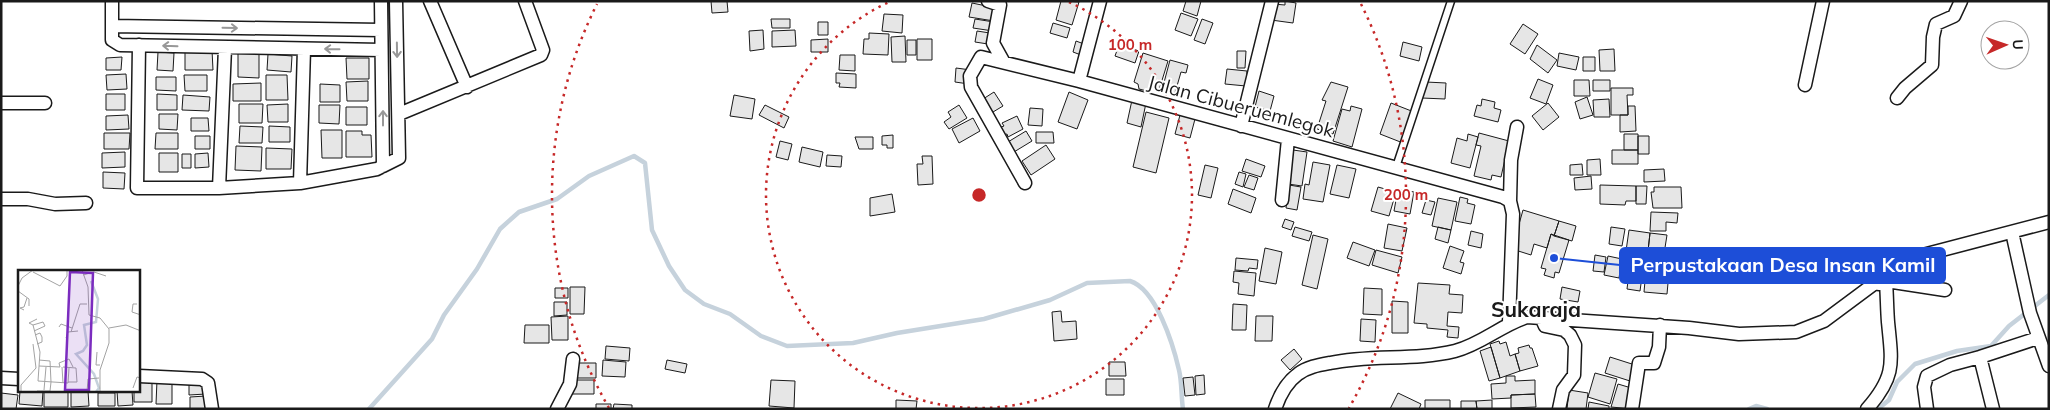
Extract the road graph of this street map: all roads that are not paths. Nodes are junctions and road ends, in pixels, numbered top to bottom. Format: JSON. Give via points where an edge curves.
{"nodes":[{"id":1,"x":112,"y":1,"type":"edge"},
{"id":2,"x":381,"y":1,"type":"edge"},
{"id":3,"x":396,"y":1,"type":"edge"},
{"id":4,"x":430,"y":1,"type":"edge"},
{"id":5,"x":988,"y":1,"type":"edge"},
{"id":6,"x":1100,"y":1,"type":"edge"},
{"id":7,"x":1272,"y":1,"type":"edge"},
{"id":8,"x":1451,"y":1,"type":"edge"},
{"id":9,"x":1822,"y":1,"type":"edge"},
{"id":10,"x":1961,"y":1,"type":"edge"},
{"id":11,"x":528,"y":2,"type":"edge"},
{"id":12,"x":112,"y":26,"type":"junction"},
{"id":13,"x":381,"y":30,"type":"junction"},
{"id":14,"x":139,"y":45,"type":"junction"},
{"id":15,"x":225,"y":48,"type":"junction"},
{"id":16,"x":304,"y":49,"type":"junction"},
{"id":17,"x":381,"y":50,"type":"junction"},
{"id":18,"x":1003,"y":61,"type":"junction"},
{"id":19,"x":1079,"y":81,"type":"junction"},
{"id":20,"x":1805,"y":85,"type":"dead end"},
{"id":21,"x":467,"y":87,"type":"junction"},
{"id":22,"x":1897,"y":98,"type":"dead end"},
{"id":23,"x":1,"y":103,"type":"edge"},
{"id":24,"x":45,"y":103,"type":"dead end"},
{"id":25,"x":399,"y":114,"type":"junction"},
{"id":26,"x":1241,"y":126,"type":"junction"},
{"id":27,"x":1517,"y":127,"type":"dead end"},
{"id":28,"x":1288,"y":139,"type":"junction"},
{"id":29,"x":383,"y":166,"type":"junction"},
{"id":30,"x":1396,"y":168,"type":"junction"},
{"id":31,"x":300,"y":183,"type":"junction"},
{"id":32,"x":1025,"y":183,"type":"dead end"},
{"id":33,"x":219,"y":188,"type":"junction"},
{"id":34,"x":1,"y":199,"type":"edge"},
{"id":35,"x":1282,"y":200,"type":"dead end"},
{"id":36,"x":1510,"y":200,"type":"junction"},
{"id":37,"x":86,"y":203,"type":"dead end"},
{"id":38,"x":2049,"y":222,"type":"edge"},
{"id":39,"x":2012,"y":232,"type":"junction"},
{"id":40,"x":1880,"y":283,"type":"junction"},
{"id":41,"x":1945,"y":290,"type":"dead end"},
{"id":42,"x":1541,"y":317,"type":"junction"},
{"id":43,"x":1509,"y":322,"type":"junction"},
{"id":44,"x":1660,"y":326,"type":"junction"},
{"id":45,"x":2038,"y":338,"type":"junction"},
{"id":46,"x":1980,"y":358,"type":"junction"},
{"id":47,"x":572,"y":359,"type":"dead end"},
{"id":48,"x":2049,"y":366,"type":"edge"},
{"id":49,"x":140,"y":376,"type":"edge"},
{"id":50,"x":1,"y":378,"type":"edge"},
{"id":51,"x":18,"y":379,"type":"edge"},
{"id":52,"x":212,"y":409,"type":"edge"},
{"id":53,"x":557,"y":409,"type":"edge"},
{"id":54,"x":1275,"y":409,"type":"edge"},
{"id":55,"x":1559,"y":409,"type":"edge"},
{"id":56,"x":1632,"y":409,"type":"edge"},
{"id":57,"x":1867,"y":409,"type":"edge"},
{"id":58,"x":1928,"y":409,"type":"edge"},
{"id":59,"x":1993,"y":409,"type":"edge"}],
"edges":[{"from":1,"to":12,"type":"street"},
{"from":2,"to":13,"type":"street"},
{"from":3,"to":25,"type":"street","one_way":true},
{"from":4,"to":21,"type":"street"},
{"from":5,"to":18,"type":"street","via":[[1000,5],[994,43]]},
{"from":6,"to":19,"type":"street"},
{"from":7,"to":26,"type":"street"},
{"from":8,"to":30,"type":"lane"},
{"from":9,"to":20,"type":"street"},
{"from":10,"to":22,"type":"street","via":[[1954,16],[1936,24],[1932,64]]},
{"from":11,"to":21,"type":"street","via":[[543,50],[541,55]]},
{"from":12,"to":13,"type":"street","one_way":true},
{"from":12,"to":14,"type":"street","via":[[114,43]]},
{"from":13,"to":17,"type":"street"},
{"from":15,"to":14,"type":"street","one_way":true},
{"from":14,"to":33,"type":"street","via":[[137,188]]},
{"from":15,"to":16,"type":"street"},
{"from":15,"to":33,"type":"street"},
{"from":17,"to":16,"type":"street","one_way":true},
{"from":16,"to":31,"type":"street"},
{"from":29,"to":17,"type":"street","one_way":true},
{"from":18,"to":19,"type":"street","name":"Jalan Cibueruemlegok","via":[[1026,70]]},
{"from":18,"to":32,"type":"street","name":"Jalan Cibueruemlegok","via":[[981,57],[970,76],[971,87]]},
{"from":19,"to":26,"type":"street","name":"Jalan Cibueruemlegok"},
{"from":21,"to":25,"type":"street"},
{"from":23,"to":24,"type":"street"},
{"from":25,"to":29,"type":"street","via":[[399,158]]},
{"from":26,"to":28,"type":"street","name":"Jalan Cibueruemlegok"},
{"from":27,"to":36,"type":"street","via":[[1511,160]]},
{"from":28,"to":30,"type":"street","name":"Jalan Cibueruemlegok"},
{"from":28,"to":35,"type":"street"},
{"from":29,"to":31,"type":"street"},
{"from":30,"to":36,"type":"street","name":"Jalan Cibueruemlegok"},
{"from":31,"to":33,"type":"street"},
{"from":34,"to":37,"type":"street"},
{"from":36,"to":43,"type":"street","via":[[1513,214]]},
{"from":38,"to":39,"type":"street"},
{"from":39,"to":40,"type":"street","via":[[1919,256],[1898,266]]},
{"from":39,"to":45,"type":"street"},
{"from":40,"to":41,"type":"street"},
{"from":40,"to":44,"type":"street","via":[[1824,321],[1796,332],[1739,334]]},
{"from":40,"to":57,"type":"street","via":[[1893,355],[1886,382]]},
{"from":42,"to":43,"type":"street"},
{"from":42,"to":44,"type":"street"},
{"from":42,"to":55,"type":"street","via":[[1545,326],[1564,330],[1570,335],[1575,346],[1574,376],[1563,390]]},
{"from":43,"to":54,"type":"street","via":[[1478,343],[1456,351],[1359,358],[1307,368],[1290,382]]},
{"from":44,"to":56,"type":"street","via":[[1654,362],[1640,363]]},
{"from":45,"to":46,"type":"street"},
{"from":45,"to":48,"type":"street"},
{"from":46,"to":58,"type":"street","via":[[1950,365],[1927,376],[1924,387]]},
{"from":46,"to":59,"type":"street"},
{"from":47,"to":53,"type":"street","via":[[570,384]]},
{"from":49,"to":52,"type":"street","via":[[202,379],[208,383]]},
{"from":50,"to":51,"type":"street"}]}
